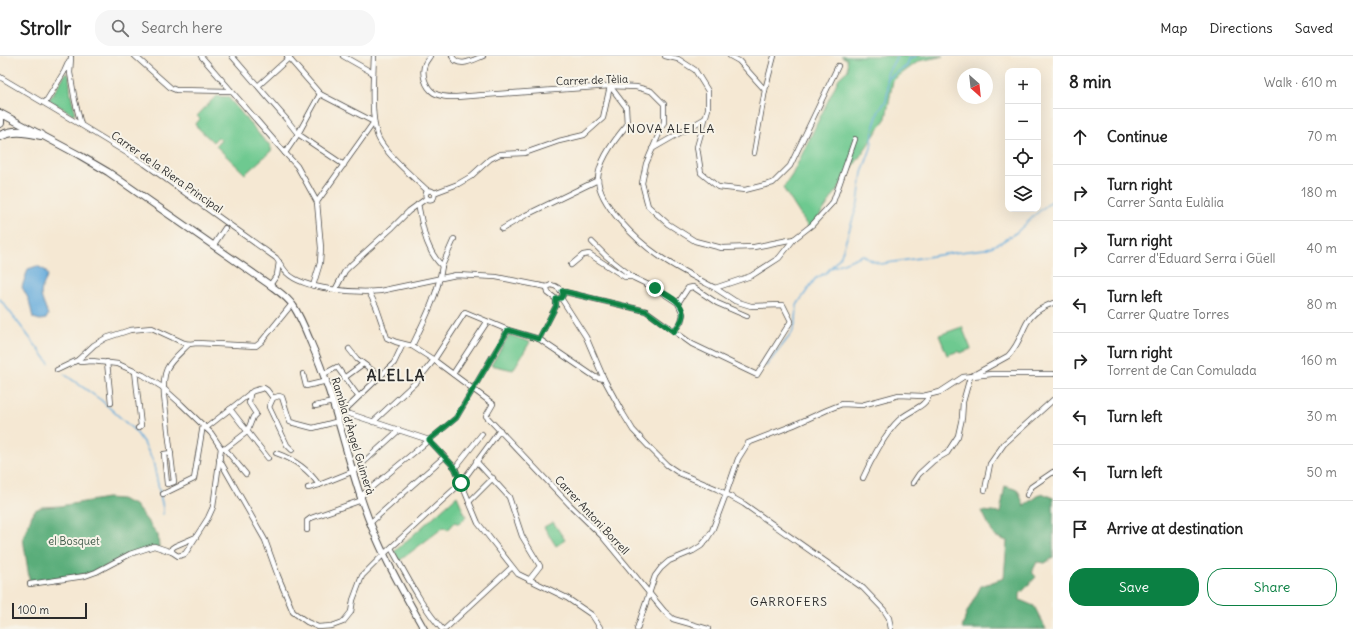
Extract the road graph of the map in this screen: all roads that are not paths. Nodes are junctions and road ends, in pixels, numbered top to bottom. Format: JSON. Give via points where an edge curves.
{"nodes":[{"id":1,"x":71,"y":56,"type":"edge"},
{"id":2,"x":135,"y":56,"type":"edge"},
{"id":3,"x":201,"y":56,"type":"edge"},
{"id":4,"x":232,"y":56,"type":"edge"},
{"id":5,"x":343,"y":56,"type":"edge"},
{"id":6,"x":374,"y":56,"type":"edge"},
{"id":7,"x":430,"y":56,"type":"edge"},
{"id":8,"x":452,"y":56,"type":"edge"},
{"id":9,"x":483,"y":56,"type":"edge"},
{"id":10,"x":665,"y":56,"type":"edge"},
{"id":11,"x":730,"y":56,"type":"edge"},
{"id":12,"x":774,"y":56,"type":"edge"},
{"id":13,"x":289,"y":57,"type":"edge"},
{"id":14,"x":678,"y":58,"type":"edge"},
{"id":15,"x":838,"y":66,"type":"dead end"},
{"id":16,"x":67,"y":72,"type":"junction"},
{"id":17,"x":374,"y":73,"type":"junction"},
{"id":18,"x":0,"y":77,"type":"edge"},
{"id":19,"x":258,"y":86,"type":"junction"},
{"id":20,"x":610,"y":86,"type":"junction"},
{"id":21,"x":765,"y":90,"type":"junction"},
{"id":22,"x":231,"y":91,"type":"junction"},
{"id":23,"x":320,"y":94,"type":"junction"},
{"id":24,"x":45,"y":103,"type":"junction"},
{"id":25,"x":0,"y":113,"type":"edge"},
{"id":26,"x":0,"y":118,"type":"edge"},
{"id":27,"x":704,"y":118,"type":"junction"},
{"id":28,"x":374,"y":122,"type":"junction"},
{"id":29,"x":0,"y":123,"type":"edge"},
{"id":30,"x":81,"y":125,"type":"junction"},
{"id":31,"x":366,"y":133,"type":"junction"},
{"id":32,"x":376,"y":133,"type":"junction"},
{"id":33,"x":298,"y":134,"type":"junction"},
{"id":34,"x":41,"y":135,"type":"junction"},
{"id":35,"x":0,"y":136,"type":"edge"},
{"id":36,"x":855,"y":139,"type":"dead end"},
{"id":37,"x":651,"y":150,"type":"junction"},
{"id":38,"x":754,"y":152,"type":"dead end"},
{"id":39,"x":285,"y":153,"type":"junction"},
{"id":40,"x":344,"y":165,"type":"junction"},
{"id":41,"x":598,"y":180,"type":"junction"},
{"id":42,"x":428,"y":191,"type":"junction"},
{"id":43,"x":434,"y":194,"type":"junction"},
{"id":44,"x":427,"y":198,"type":"junction"},
{"id":45,"x":317,"y":202,"type":"junction"},
{"id":46,"x":418,"y":204,"type":"junction"},
{"id":47,"x":221,"y":219,"type":"junction"},
{"id":48,"x":225,"y":228,"type":"junction"},
{"id":49,"x":502,"y":229,"type":"dead end"},
{"id":50,"x":235,"y":230,"type":"junction"},
{"id":51,"x":454,"y":239,"type":"dead end"},
{"id":52,"x":794,"y":239,"type":"junction"},
{"id":53,"x":592,"y":242,"type":"dead end"},
{"id":54,"x":213,"y":246,"type":"junction"},
{"id":55,"x":280,"y":262,"type":"junction"},
{"id":56,"x":571,"y":265,"type":"dead end"},
{"id":57,"x":442,"y":266,"type":"junction"},
{"id":58,"x":287,"y":274,"type":"junction"},
{"id":59,"x":277,"y":275,"type":"junction"},
{"id":60,"x":440,"y":278,"type":"junction"},
{"id":61,"x":634,"y":278,"type":"junction"},
{"id":62,"x":270,"y":285,"type":"junction"},
{"id":63,"x":313,"y":286,"type":"junction"},
{"id":64,"x":547,"y":287,"type":"junction"},
{"id":65,"x":715,"y":288,"type":"junction"},
{"id":66,"x":335,"y":290,"type":"junction"},
{"id":67,"x":562,"y":291,"type":"junction"},
{"id":68,"x":369,"y":292,"type":"junction"},
{"id":69,"x":559,"y":299,"type":"junction"},
{"id":70,"x":678,"y":303,"type":"junction"},
{"id":71,"x":1053,"y":303,"type":"edge"},
{"id":72,"x":292,"y":304,"type":"junction"},
{"id":73,"x":747,"y":316,"type":"dead end"},
{"id":74,"x":487,"y":322,"type":"junction"},
{"id":75,"x":508,"y":330,"type":"junction"},
{"id":76,"x":674,"y":332,"type":"junction"},
{"id":77,"x":539,"y":339,"type":"junction"},
{"id":78,"x":189,"y":344,"type":"junction"},
{"id":79,"x":403,"y":344,"type":"junction"},
{"id":80,"x":412,"y":346,"type":"junction"},
{"id":81,"x":349,"y":349,"type":"dead end"},
{"id":82,"x":78,"y":360,"type":"junction"},
{"id":83,"x":434,"y":360,"type":"junction"},
{"id":84,"x":107,"y":362,"type":"junction"},
{"id":85,"x":363,"y":364,"type":"junction"},
{"id":86,"x":57,"y":370,"type":"dead end"},
{"id":87,"x":135,"y":372,"type":"junction"},
{"id":88,"x":304,"y":374,"type":"dead end"},
{"id":89,"x":324,"y":374,"type":"junction"},
{"id":90,"x":453,"y":374,"type":"junction"},
{"id":91,"x":1053,"y":374,"type":"edge"},
{"id":92,"x":381,"y":375,"type":"junction"},
{"id":93,"x":970,"y":377,"type":"junction"},
{"id":94,"x":344,"y":378,"type":"junction"},
{"id":95,"x":604,"y":379,"type":"junction"},
{"id":96,"x":326,"y":381,"type":"junction"},
{"id":97,"x":163,"y":388,"type":"junction"},
{"id":98,"x":473,"y":389,"type":"junction"},
{"id":99,"x":250,"y":393,"type":"junction"},
{"id":100,"x":929,"y":395,"type":"junction"},
{"id":101,"x":358,"y":396,"type":"junction"},
{"id":102,"x":273,"y":398,"type":"junction"},
{"id":103,"x":1053,"y":400,"type":"edge"},
{"id":104,"x":333,"y":402,"type":"junction"},
{"id":105,"x":111,"y":403,"type":"dead end"},
{"id":106,"x":315,"y":406,"type":"dead end"},
{"id":107,"x":230,"y":409,"type":"junction"},
{"id":108,"x":339,"y":413,"type":"junction"},
{"id":109,"x":339,"y":421,"type":"junction"},
{"id":110,"x":373,"y":422,"type":"junction"},
{"id":111,"x":204,"y":427,"type":"junction"},
{"id":112,"x":138,"y":428,"type":"dead end"},
{"id":113,"x":399,"y":430,"type":"junction"},
{"id":114,"x":500,"y":430,"type":"junction"},
{"id":115,"x":248,"y":432,"type":"junction"},
{"id":116,"x":482,"y":434,"type":"dead end"},
{"id":117,"x":429,"y":440,"type":"junction"},
{"id":118,"x":223,"y":448,"type":"junction"},
{"id":119,"x":292,"y":450,"type":"dead end"},
{"id":120,"x":171,"y":453,"type":"junction"},
{"id":121,"x":276,"y":453,"type":"dead end"},
{"id":122,"x":444,"y":457,"type":"junction"},
{"id":123,"x":268,"y":458,"type":"dead end"},
{"id":124,"x":219,"y":459,"type":"junction"},
{"id":125,"x":476,"y":462,"type":"junction"},
{"id":126,"x":455,"y":468,"type":"junction"},
{"id":127,"x":354,"y":471,"type":"junction"},
{"id":128,"x":1053,"y":472,"type":"edge"},
{"id":129,"x":246,"y":474,"type":"dead end"},
{"id":130,"x":493,"y":478,"type":"junction"},
{"id":131,"x":863,"y":478,"type":"dead end"},
{"id":132,"x":461,"y":483,"type":"junction"},
{"id":133,"x":913,"y":483,"type":"dead end"},
{"id":134,"x":319,"y":485,"type":"junction"},
{"id":135,"x":308,"y":488,"type":"dead end"},
{"id":136,"x":985,"y":490,"type":"dead end"},
{"id":137,"x":163,"y":494,"type":"dead end"},
{"id":138,"x":726,"y":494,"type":"junction"},
{"id":139,"x":1027,"y":495,"type":"dead end"},
{"id":140,"x":361,"y":498,"type":"junction"},
{"id":141,"x":469,"y":502,"type":"junction"},
{"id":142,"x":370,"y":522,"type":"junction"},
{"id":143,"x":307,"y":530,"type":"dead end"},
{"id":144,"x":196,"y":537,"type":"junction"},
{"id":145,"x":390,"y":548,"type":"junction"},
{"id":146,"x":172,"y":552,"type":"junction"},
{"id":147,"x":384,"y":554,"type":"junction"},
{"id":148,"x":512,"y":567,"type":"junction"},
{"id":149,"x":529,"y":580,"type":"junction"},
{"id":150,"x":30,"y":584,"type":"dead end"},
{"id":151,"x":648,"y":593,"type":"junction"},
{"id":152,"x":694,"y":627,"type":"edge"},
{"id":153,"x":424,"y":629,"type":"edge"},
{"id":154,"x":442,"y":629,"type":"edge"},
{"id":155,"x":445,"y":629,"type":"edge"},
{"id":156,"x":601,"y":629,"type":"edge"},
{"id":157,"x":638,"y":629,"type":"edge"},
{"id":158,"x":708,"y":629,"type":"edge"},
{"id":159,"x":891,"y":629,"type":"edge"}],
"edges":[{"from":1,"to":16,"type":"street"},
{"from":2,"to":22,"type":"street","via":[[176,90]]},
{"from":3,"to":22,"type":"street"},
{"from":4,"to":19,"type":"street"},
{"from":5,"to":17,"type":"street"},
{"from":6,"to":17,"type":"street"},
{"from":7,"to":20,"type":"street","name":"Carrer de Tèlia","via":[[425,64],[424,78],[430,90],[444,96]]},
{"from":8,"to":9,"type":"street","via":[[458,63]]},
{"from":10,"to":14,"type":"street"},
{"from":11,"to":21,"type":"street","via":[[739,61]]},
{"from":12,"to":21,"type":"street"},
{"from":13,"to":19,"type":"street"},
{"from":13,"to":23,"type":"street"},
{"from":14,"to":27,"type":"street","via":[[694,70],[708,90],[708,109]]},
{"from":15,"to":27,"type":"street","via":[[790,166],[773,183],[745,190],[718,187],[702,173],[696,147]]},
{"from":16,"to":24,"type":"street"},
{"from":16,"to":30,"type":"street"},
{"from":17,"to":28,"type":"street"},
{"from":18,"to":24,"type":"street","name":"Carrer de la Riera Principal"},
{"from":19,"to":33,"type":"street"},
{"from":20,"to":37,"type":"street","name":"Carrer de Tèlia","via":[[636,87],[651,91],[664,104],[664,122]]},
{"from":20,"to":41,"type":"street","via":[[626,107],[627,125],[613,142],[599,170]]},
{"from":20,"to":43,"type":"street","via":[[603,118],[584,135],[525,152],[500,154],[490,159],[470,177]]},
{"from":21,"to":38,"type":"street"},
{"from":22,"to":39,"type":"street"},
{"from":23,"to":28,"type":"street"},
{"from":23,"to":33,"type":"street"},
{"from":24,"to":30,"type":"street","name":"Carrer de la Riera Principal"},
{"from":25,"to":34,"type":"main road"},
{"from":26,"to":29,"type":"highway"},
{"from":27,"to":37,"type":"street"},
{"from":28,"to":31,"type":"street"},
{"from":28,"to":32,"type":"street"},
{"from":30,"to":47,"type":"street","name":"Carrer de la Riera Principal","via":[[145,164]]},
{"from":31,"to":32,"type":"street"},
{"from":31,"to":40,"type":"street"},
{"from":32,"to":42,"type":"street","via":[[385,148]]},
{"from":33,"to":39,"type":"street"},
{"from":33,"to":40,"type":"street"},
{"from":34,"to":35,"type":"highway","via":[[15,131]]},
{"from":34,"to":54,"type":"main road","via":[[108,172]]},
{"from":36,"to":52,"type":"street","name":"Carrer de Tèlia","via":[[833,202],[812,225]]},
{"from":37,"to":52,"type":"street","name":"Carrer de Tèlia","via":[[642,184],[648,206],[668,224],[694,241],[722,248],[754,248]]},
{"from":39,"to":45,"type":"street","via":[[297,166]]},
{"from":40,"to":45,"type":"street"},
{"from":41,"to":49,"type":"street"},
{"from":41,"to":65,"type":"street","via":[[604,199],[625,227],[658,256]]},
{"from":42,"to":43,"type":"street"},
{"from":42,"to":44,"type":"street"},
{"from":43,"to":44,"type":"street","via":[[433,198]]},
{"from":44,"to":46,"type":"street"},
{"from":45,"to":63,"type":"street","via":[[321,256]]},
{"from":46,"to":57,"type":"street","via":[[425,237],[435,259]]},
{"from":46,"to":66,"type":"street","via":[[345,271]]},
{"from":47,"to":48,"type":"street"},
{"from":47,"to":50,"type":"street","name":"Carrer de la Riera Principal"},
{"from":48,"to":50,"type":"street"},
{"from":48,"to":54,"type":"street"},
{"from":50,"to":55,"type":"street","name":"Carrer de la Riera Principal"},
{"from":51,"to":57,"type":"street"},
{"from":52,"to":65,"type":"street","via":[[779,258],[751,276]]},
{"from":53,"to":61,"type":"street"},
{"from":54,"to":62,"type":"main road"},
{"from":55,"to":58,"type":"street"},
{"from":55,"to":59,"type":"street"},
{"from":56,"to":61,"type":"street","via":[[583,255],[589,254],[624,277]]},
{"from":57,"to":60,"type":"street"},
{"from":58,"to":59,"type":"street"},
{"from":58,"to":63,"type":"street"},
{"from":59,"to":62,"type":"street"},
{"from":60,"to":64,"type":"street","via":[[456,275],[496,277]]},
{"from":60,"to":68,"type":"street"},
{"from":60,"to":80,"type":"street"},
{"from":61,"to":70,"type":"street"},
{"from":62,"to":72,"type":"main road"},
{"from":63,"to":66,"type":"street"},
{"from":64,"to":67,"type":"street","via":[[555,286]]},
{"from":64,"to":69,"type":"street","via":[[548,293]]},
{"from":65,"to":76,"type":"street","via":[[735,301],[751,306],[783,305],[791,321],[757,375],[692,344]]},
{"from":66,"to":68,"type":"street"},
{"from":67,"to":69,"type":"street","via":[[563,295]]},
{"from":67,"to":76,"type":"street","via":[[646,311]]},
{"from":68,"to":79,"type":"street","via":[[388,338]]},
{"from":69,"to":77,"type":"street"},
{"from":69,"to":95,"type":"street","via":[[586,337]]},
{"from":70,"to":73,"type":"street","via":[[688,288],[692,287],[718,303]]},
{"from":70,"to":76,"type":"street","via":[[683,314]]},
{"from":71,"to":93,"type":"street","via":[[1031,316],[1008,356]]},
{"from":72,"to":78,"type":"street","via":[[256,346]]},
{"from":72,"to":89,"type":"main road","name":"Rambla d'Àngel Guimerà"},
{"from":74,"to":75,"type":"street"},
{"from":74,"to":83,"type":"street","via":[[465,312]]},
{"from":74,"to":90,"type":"street"},
{"from":75,"to":77,"type":"street"},
{"from":75,"to":98,"type":"street"},
{"from":77,"to":95,"type":"street","via":[[595,377]]},
{"from":78,"to":82,"type":"street","via":[[152,328],[130,330],[106,338],[87,350]]},
{"from":78,"to":97,"type":"street","via":[[167,366]]},
{"from":79,"to":80,"type":"street"},
{"from":79,"to":92,"type":"street","via":[[394,363]]},
{"from":80,"to":83,"type":"street"},
{"from":81,"to":85,"type":"street"},
{"from":82,"to":84,"type":"street"},
{"from":82,"to":86,"type":"street"},
{"from":83,"to":90,"type":"street"},
{"from":83,"to":110,"type":"street","via":[[417,381]]},
{"from":84,"to":87,"type":"street"},
{"from":84,"to":105,"type":"street"},
{"from":85,"to":92,"type":"street"},
{"from":85,"to":94,"type":"street"},
{"from":87,"to":97,"type":"street"},
{"from":87,"to":112,"type":"street","via":[[141,426]]},
{"from":88,"to":96,"type":"street","via":[[306,386]]},
{"from":89,"to":94,"type":"street","via":[[337,367]]},
{"from":89,"to":96,"type":"main road","name":"Rambla d'Àngel Guimerà"},
{"from":90,"to":98,"type":"street"},
{"from":91,"to":93,"type":"street","via":[[992,374]]},
{"from":92,"to":101,"type":"street"},
{"from":93,"to":100,"type":"street","via":[[963,377],[940,392]]},
{"from":93,"to":133,"type":"street","via":[[958,436],[947,453],[933,461]]},
{"from":94,"to":101,"type":"street"},
{"from":95,"to":138,"type":"street","via":[[633,430],[666,465]]},
{"from":96,"to":104,"type":"main road","name":"Rambla d'Àngel Guimerà"},
{"from":97,"to":111,"type":"street"},
{"from":97,"to":120,"type":"street"},
{"from":98,"to":114,"type":"street","name":"Carrer Antoni Borrell","via":[[493,404],[486,416]]},
{"from":98,"to":117,"type":"street","via":[[456,418]]},
{"from":99,"to":102,"type":"street","via":[[264,388]]},
{"from":99,"to":107,"type":"street"},
{"from":99,"to":115,"type":"street","via":[[249,403],[256,414]]},
{"from":100,"to":131,"type":"street","via":[[924,404],[899,420],[878,449]]},
{"from":100,"to":138,"type":"street","via":[[900,395],[862,405],[842,404],[753,441],[744,447]]},
{"from":101,"to":108,"type":"street"},
{"from":102,"to":109,"type":"street","via":[[282,397],[290,422],[313,428]]},
{"from":102,"to":119,"type":"street","via":[[269,407],[287,445]]},
{"from":103,"to":136,"type":"street","via":[[1004,444],[990,464]]},
{"from":104,"to":106,"type":"street"},
{"from":104,"to":108,"type":"main road","name":"Rambla d'Àngel Guimerà"},
{"from":107,"to":111,"type":"street"},
{"from":107,"to":115,"type":"street"},
{"from":108,"to":109,"type":"main road","name":"Rambla d'Àngel Guimerà"},
{"from":108,"to":110,"type":"street"},
{"from":109,"to":127,"type":"main road","name":"Rambla d'Àngel Guimerà"},
{"from":110,"to":113,"type":"street"},
{"from":111,"to":118,"type":"street"},
{"from":111,"to":137,"type":"street","via":[[194,479]]},
{"from":113,"to":117,"type":"street"},
{"from":113,"to":127,"type":"street"},
{"from":114,"to":125,"type":"street"},
{"from":114,"to":151,"type":"street","name":"Carrer Antoni Borrell","via":[[602,536]]},
{"from":115,"to":118,"type":"street"},
{"from":115,"to":123,"type":"street"},
{"from":116,"to":126,"type":"street"},
{"from":117,"to":122,"type":"street"},
{"from":117,"to":140,"type":"street"},
{"from":118,"to":124,"type":"street"},
{"from":118,"to":129,"type":"street"},
{"from":120,"to":120,"type":"street","via":[[174,482],[167,484],[164,454]]},
{"from":121,"to":134,"type":"street","via":[[306,470]]},
{"from":122,"to":126,"type":"street"},
{"from":122,"to":142,"type":"street"},
{"from":124,"to":144,"type":"street","via":[[213,507]]},
{"from":124,"to":147,"type":"street","via":[[265,540],[293,612],[307,622],[318,627],[343,622],[351,612],[362,576]]},
{"from":125,"to":130,"type":"street"},
{"from":125,"to":132,"type":"street"},
{"from":126,"to":132,"type":"street"},
{"from":127,"to":134,"type":"street"},
{"from":127,"to":140,"type":"main road","name":"Rambla d'Àngel Guimerà"},
{"from":128,"to":139,"type":"street","via":[[1031,486]]},
{"from":130,"to":141,"type":"street"},
{"from":130,"to":149,"type":"street","via":[[509,497],[522,536],[540,566]]},
{"from":132,"to":141,"type":"street"},
{"from":132,"to":145,"type":"street"},
{"from":134,"to":135,"type":"street"},
{"from":138,"to":151,"type":"street","via":[[707,539],[693,551],[668,561],[655,576]]},
{"from":138,"to":159,"type":"street","via":[[771,522],[863,588],[884,610]]},
{"from":140,"to":142,"type":"main road","name":"Rambla d'Àngel Guimerà"},
{"from":140,"to":143,"type":"street","via":[[311,518],[307,522]]},
{"from":141,"to":148,"type":"street","via":[[478,523]]},
{"from":142,"to":147,"type":"main road","name":"Rambla d'Àngel Guimerà"},
{"from":144,"to":146,"type":"street","via":[[175,546]]},
{"from":144,"to":146,"type":"street","via":[[185,554],[178,556]]},
{"from":145,"to":147,"type":"street"},
{"from":145,"to":154,"type":"street","via":[[421,603]]},
{"from":146,"to":150,"type":"street","via":[[154,546],[130,554],[85,576]]},
{"from":147,"to":153,"type":"main road","name":"Rambla d'Àngel Guimerà"},
{"from":148,"to":149,"type":"street"},
{"from":148,"to":155,"type":"street"},
{"from":149,"to":156,"type":"street","via":[[567,598],[592,615]]},
{"from":151,"to":152,"type":"street","name":"Carrer Antoni Borrell","via":[[673,619]]},
{"from":151,"to":157,"type":"street"},
{"from":152,"to":158,"type":"street","name":"Carrer Antoni Borrell"}]}
